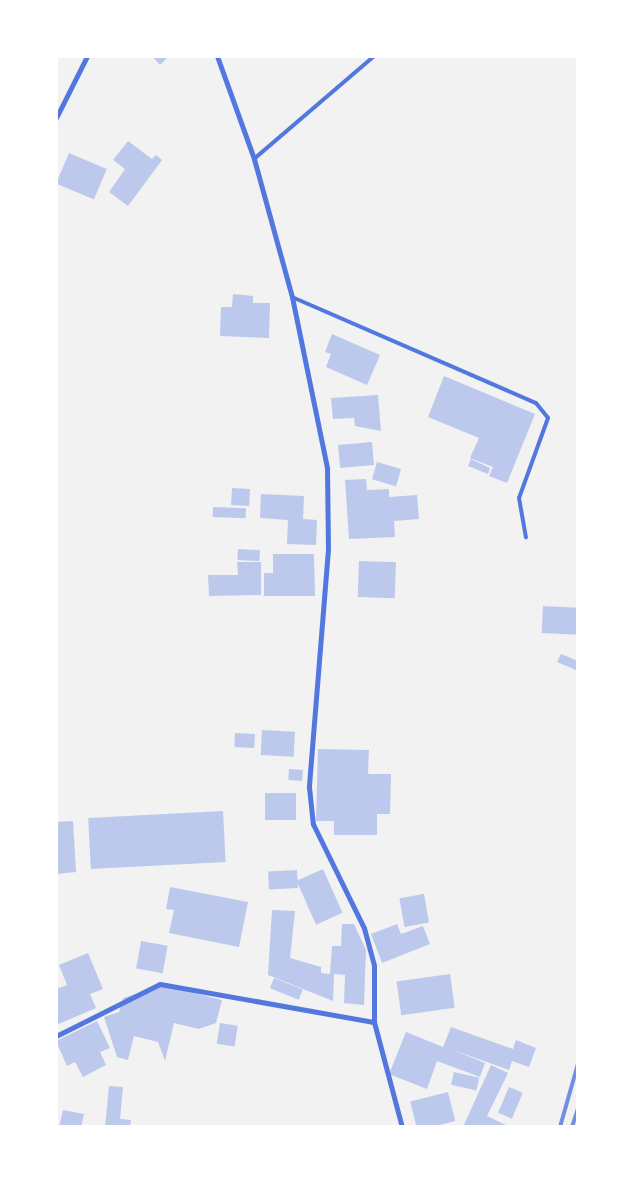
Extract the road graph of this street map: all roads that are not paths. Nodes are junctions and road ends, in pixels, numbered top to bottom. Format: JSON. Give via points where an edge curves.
{"nodes":[{"id":1,"x":87,"y":56,"type":"edge"},
{"id":2,"x":217,"y":56,"type":"edge"},
{"id":3,"x":374,"y":56,"type":"edge"},
{"id":4,"x":56,"y":118,"type":"edge"},
{"id":5,"x":254,"y":159,"type":"junction"},
{"id":6,"x":292,"y":296,"type":"junction"},
{"id":7,"x":526,"y":537,"type":"dead end"},
{"id":8,"x":374,"y":1022,"type":"junction"},
{"id":9,"x":56,"y":1036,"type":"edge"},
{"id":10,"x":402,"y":1127,"type":"edge"}],
"edges":[{"from":1,"to":4,"type":"street"},
{"from":2,"to":5,"type":"street"},
{"from":3,"to":5,"type":"lane"},
{"from":5,"to":6,"type":"street"},
{"from":6,"to":7,"type":"lane","via":[[536,403],[548,418],[519,498]]},
{"from":6,"to":8,"type":"street","via":[[327,468],[328,549],[309,787],[313,824],[364,928],[374,966]]},
{"from":8,"to":9,"type":"street","via":[[160,984]]},
{"from":8,"to":10,"type":"street"}]}
